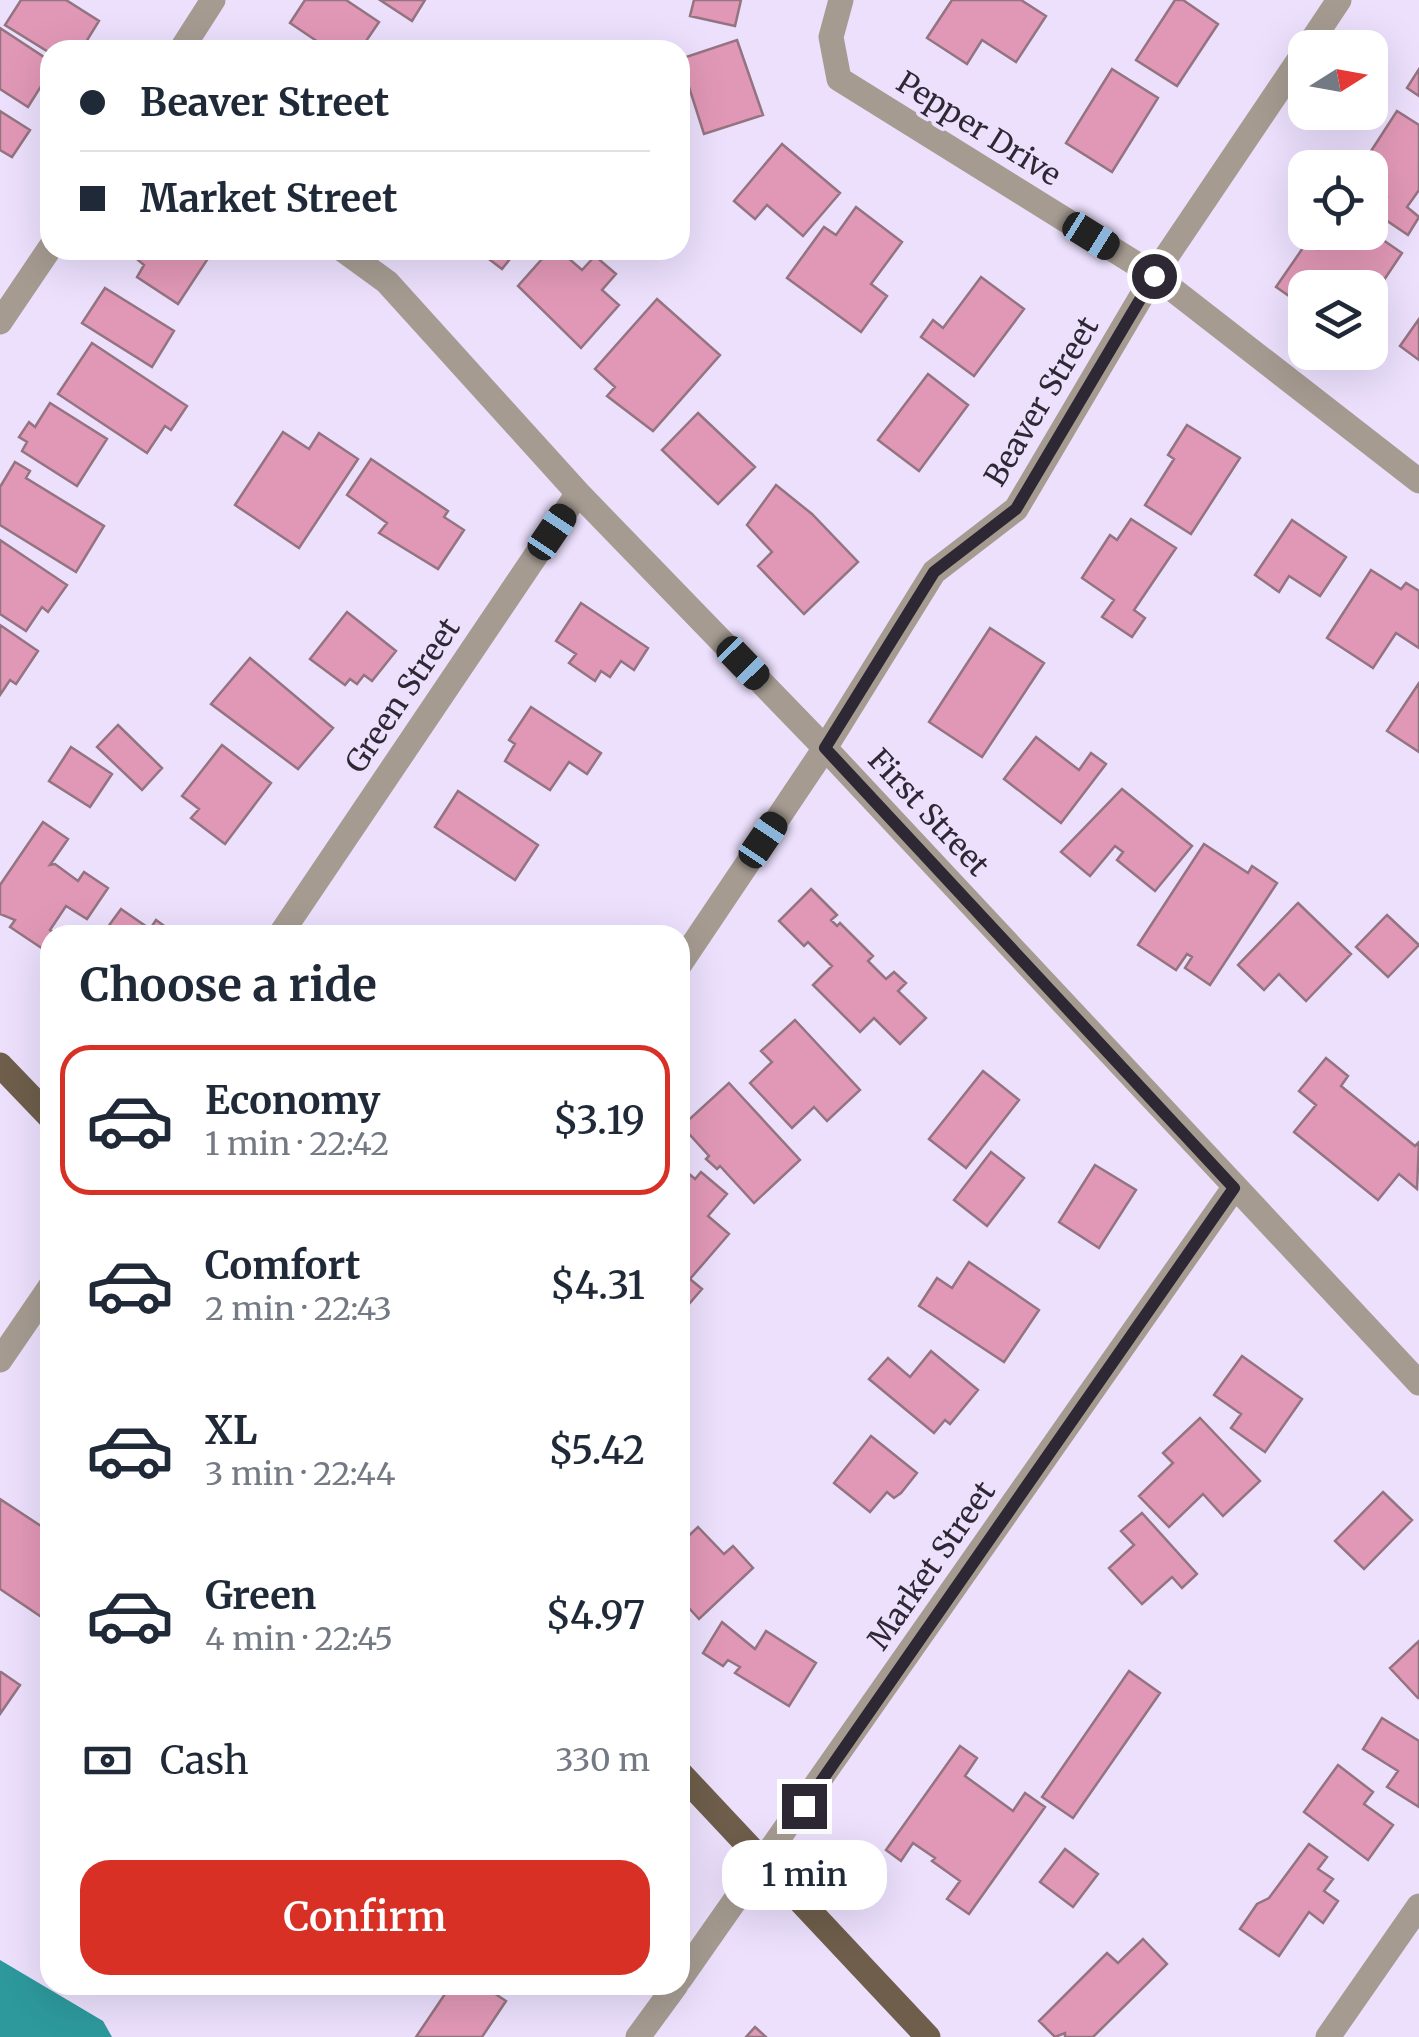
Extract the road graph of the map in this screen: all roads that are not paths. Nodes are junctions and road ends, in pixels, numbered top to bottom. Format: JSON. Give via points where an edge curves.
{"nodes":[{"id":1,"x":213,"y":0,"type":"edge"},
{"id":2,"x":841,"y":0,"type":"edge"},
{"id":3,"x":1339,"y":0,"type":"edge"},
{"id":4,"x":1319,"y":30,"type":"edge"},
{"id":5,"x":188,"y":40,"type":"edge"},
{"id":6,"x":1288,"y":76,"type":"edge"},
{"id":7,"x":42,"y":260,"type":"edge"},
{"id":8,"x":357,"y":260,"type":"edge"},
{"id":9,"x":1154,"y":276,"type":"junction"},
{"id":10,"x":0,"y":322,"type":"edge"},
{"id":11,"x":1419,"y":481,"type":"edge"},
{"id":12,"x":578,"y":492,"type":"junction"},
{"id":13,"x":825,"y":748,"type":"junction"},
{"id":14,"x":287,"y":925,"type":"edge"},
{"id":15,"x":690,"y":949,"type":"edge"},
{"id":16,"x":0,"y":1065,"type":"edge"},
{"id":17,"x":40,"y":1107,"type":"edge"},
{"id":18,"x":1234,"y":1188,"type":"junction"},
{"id":19,"x":40,"y":1302,"type":"edge"},
{"id":20,"x":0,"y":1360,"type":"edge"},
{"id":21,"x":1419,"y":1383,"type":"edge"},
{"id":22,"x":690,"y":1784,"type":"edge"},
{"id":23,"x":764,"y":1863,"type":"junction"},
{"id":24,"x":1419,"y":1906,"type":"edge"},
{"id":25,"x":690,"y":1965,"type":"edge"},
{"id":26,"x":669,"y":1995,"type":"edge"},
{"id":27,"x":638,"y":2037,"type":"edge"},
{"id":28,"x":928,"y":2037,"type":"edge"},
{"id":29,"x":1328,"y":2037,"type":"edge"}],
"edges":[{"from":1,"to":5,"type":"street"},
{"from":2,"to":9,"type":"street","name":"Pepper Drive","via":[[831,37],[839,80]]},
{"from":3,"to":4,"type":"street","name":"Beaver Street"},
{"from":6,"to":9,"type":"street","name":"Beaver Street"},
{"from":7,"to":10,"type":"street"},
{"from":8,"to":12,"type":"street","name":"First Street","via":[[388,282]]},
{"from":9,"to":11,"type":"street","name":"Pepper Drive"},
{"from":9,"to":13,"type":"street","name":"Beaver Street","via":[[1016,509],[934,572]]},
{"from":12,"to":13,"type":"street","name":"First Street"},
{"from":12,"to":14,"type":"street","name":"Green Street"},
{"from":13,"to":15,"type":"street","name":"Beaver Street"},
{"from":13,"to":18,"type":"street","name":"First Street"},
{"from":16,"to":17,"type":"main road"},
{"from":18,"to":21,"type":"street","name":"First Street"},
{"from":18,"to":23,"type":"street","name":"Market Street"},
{"from":19,"to":20,"type":"street"},
{"from":22,"to":23,"type":"main road"},
{"from":23,"to":25,"type":"street","name":"Market Street"},
{"from":23,"to":28,"type":"main road"},
{"from":24,"to":29,"type":"street"},
{"from":26,"to":27,"type":"street"}]}
